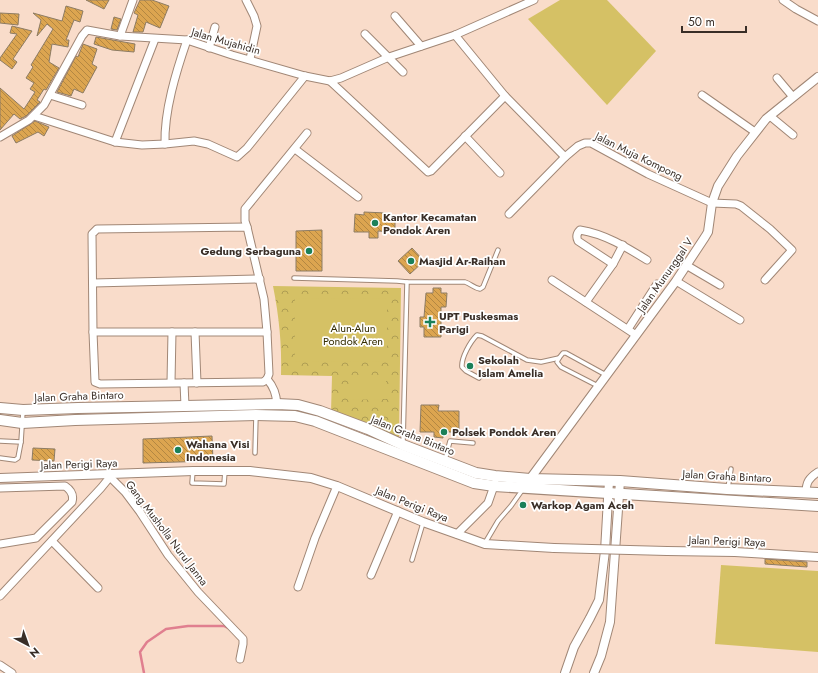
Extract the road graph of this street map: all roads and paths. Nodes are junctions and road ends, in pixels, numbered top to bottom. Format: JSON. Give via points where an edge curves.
{"nodes":[{"id":1,"x":133,"y":0,"type":"edge"},
{"id":2,"x":246,"y":0,"type":"edge"},
{"id":3,"x":534,"y":0,"type":"edge"},
{"id":4,"x":784,"y":0,"type":"edge"},
{"id":5,"x":395,"y":16,"type":"dead end"},
{"id":6,"x":818,"y":21,"type":"edge"},
{"id":7,"x":215,"y":27,"type":"dead end"},
{"id":8,"x":365,"y":34,"type":"dead end"},
{"id":9,"x":455,"y":35,"type":"junction"},
{"id":10,"x":120,"y":36,"type":"junction"},
{"id":11,"x":155,"y":39,"type":"junction"},
{"id":12,"x":187,"y":40,"type":"junction"},
{"id":13,"x":420,"y":46,"type":"junction"},
{"id":14,"x":209,"y":48,"type":"junction"},
{"id":15,"x":389,"y":57,"type":"junction"},
{"id":16,"x":250,"y":59,"type":"junction"},
{"id":17,"x":403,"y":72,"type":"dead end"},
{"id":18,"x":305,"y":76,"type":"junction"},
{"id":19,"x":818,"y":77,"type":"edge"},
{"id":20,"x":777,"y":78,"type":"dead end"},
{"id":21,"x":330,"y":81,"type":"junction"},
{"id":22,"x":50,"y":95,"type":"junction"},
{"id":23,"x":702,"y":95,"type":"dead end"},
{"id":24,"x":505,"y":96,"type":"junction"},
{"id":25,"x":793,"y":97,"type":"junction"},
{"id":26,"x":82,"y":105,"type":"dead end"},
{"id":27,"x":34,"y":116,"type":"junction"},
{"id":28,"x":770,"y":116,"type":"junction"},
{"id":29,"x":755,"y":132,"type":"junction"},
{"id":30,"x":307,"y":133,"type":"dead end"},
{"id":31,"x":793,"y":135,"type":"dead end"},
{"id":32,"x":465,"y":136,"type":"junction"},
{"id":33,"x":0,"y":137,"type":"edge"},
{"id":34,"x":115,"y":142,"type":"junction"},
{"id":35,"x":165,"y":144,"type":"junction"},
{"id":36,"x":295,"y":149,"type":"junction"},
{"id":37,"x":566,"y":157,"type":"junction"},
{"id":38,"x":500,"y":173,"type":"dead end"},
{"id":39,"x":358,"y":197,"type":"dead end"},
{"id":40,"x":712,"y":203,"type":"junction"},
{"id":41,"x":509,"y":214,"type":"dead end"},
{"id":42,"x":248,"y":227,"type":"junction"},
{"id":43,"x":623,"y":245,"type":"junction"},
{"id":44,"x":498,"y":250,"type":"dead end"},
{"id":45,"x":647,"y":260,"type":"dead end"},
{"id":46,"x":613,"y":264,"type":"junction"},
{"id":47,"x":686,"y":265,"type":"junction"},
{"id":48,"x":294,"y":278,"type":"dead end"},
{"id":49,"x":260,"y":279,"type":"junction"},
{"id":50,"x":552,"y":280,"type":"dead end"},
{"id":51,"x":765,"y":280,"type":"dead end"},
{"id":52,"x":676,"y":281,"type":"junction"},
{"id":53,"x":407,"y":282,"type":"junction"},
{"id":54,"x":93,"y":283,"type":"junction"},
{"id":55,"x":657,"y":284,"type":"dead end"},
{"id":56,"x":720,"y":285,"type":"dead end"},
{"id":57,"x":586,"y":302,"type":"junction"},
{"id":58,"x":740,"y":320,"type":"dead end"},
{"id":59,"x":628,"y":329,"type":"junction"},
{"id":60,"x":93,"y":332,"type":"junction"},
{"id":61,"x":172,"y":332,"type":"junction"},
{"id":62,"x":195,"y":332,"type":"junction"},
{"id":63,"x":267,"y":332,"type":"junction"},
{"id":64,"x":636,"y":335,"type":"junction"},
{"id":65,"x":559,"y":358,"type":"junction"},
{"id":66,"x":606,"y":375,"type":"junction"},
{"id":67,"x":479,"y":378,"type":"dead end"},
{"id":68,"x":267,"y":379,"type":"junction"},
{"id":69,"x":171,"y":382,"type":"junction"},
{"id":70,"x":197,"y":382,"type":"junction"},
{"id":71,"x":184,"y":383,"type":"junction"},
{"id":72,"x":598,"y":386,"type":"junction"},
{"id":73,"x":277,"y":404,"type":"junction"},
{"id":74,"x":185,"y":406,"type":"junction"},
{"id":75,"x":0,"y":408,"type":"edge"},
{"id":76,"x":23,"y":410,"type":"junction"},
{"id":77,"x":256,"y":415,"type":"junction"},
{"id":78,"x":186,"y":416,"type":"junction"},
{"id":79,"x":0,"y":420,"type":"edge"},
{"id":80,"x":22,"y":423,"type":"junction"},
{"id":81,"x":0,"y":441,"type":"edge"},
{"id":82,"x":21,"y":442,"type":"junction"},
{"id":83,"x":473,"y":443,"type":"dead end"},
{"id":84,"x":400,"y":449,"type":"junction"},
{"id":85,"x":255,"y":453,"type":"dead end"},
{"id":86,"x":0,"y":458,"type":"edge"},
{"id":87,"x":444,"y":461,"type":"junction"},
{"id":88,"x":731,"y":469,"type":"dead end"},
{"id":89,"x":193,"y":471,"type":"junction"},
{"id":90,"x":225,"y":471,"type":"junction"},
{"id":91,"x":818,"y":472,"type":"edge"},
{"id":92,"x":110,"y":476,"type":"junction"},
{"id":93,"x":0,"y":478,"type":"edge"},
{"id":94,"x":530,"y":479,"type":"junction"},
{"id":95,"x":495,"y":481,"type":"junction"},
{"id":96,"x":609,"y":481,"type":"junction"},
{"id":97,"x":620,"y":481,"type":"junction"},
{"id":98,"x":337,"y":486,"type":"junction"},
{"id":99,"x":0,"y":488,"type":"edge"},
{"id":100,"x":523,"y":489,"type":"junction"},
{"id":101,"x":727,"y":489,"type":"junction"},
{"id":102,"x":806,"y":493,"type":"junction"},
{"id":103,"x":818,"y":493,"type":"edge"},
{"id":104,"x":609,"y":494,"type":"junction"},
{"id":105,"x":620,"y":494,"type":"junction"},
{"id":106,"x":818,"y":506,"type":"edge"},
{"id":107,"x":398,"y":510,"type":"junction"},
{"id":108,"x":423,"y":522,"type":"junction"},
{"id":109,"x":456,"y":534,"type":"junction"},
{"id":110,"x":52,"y":541,"type":"junction"},
{"id":111,"x":0,"y":544,"type":"edge"},
{"id":112,"x":485,"y":544,"type":"junction"},
{"id":113,"x":818,"y":557,"type":"edge"},
{"id":114,"x":412,"y":560,"type":"dead end"},
{"id":115,"x":371,"y":575,"type":"dead end"},
{"id":116,"x":298,"y":587,"type":"dead end"},
{"id":117,"x":98,"y":588,"type":"dead end"},
{"id":118,"x":0,"y":596,"type":"edge"},
{"id":119,"x":240,"y":659,"type":"dead end"},
{"id":120,"x":0,"y":665,"type":"edge"},
{"id":121,"x":12,"y":673,"type":"edge"},
{"id":122,"x":565,"y":673,"type":"edge"},
{"id":123,"x":594,"y":673,"type":"edge"}],
"edges":[{"from":1,"to":10,"type":"street"},
{"from":2,"to":16,"type":"street","via":[[257,26]]},
{"from":3,"to":9,"type":"street"},
{"from":4,"to":6,"type":"street"},
{"from":5,"to":13,"type":"street"},
{"from":7,"to":14,"type":"street"},
{"from":8,"to":15,"type":"street"},
{"from":9,"to":13,"type":"street"},
{"from":9,"to":24,"type":"street"},
{"from":10,"to":11,"type":"street","name":"Jalan Mujahidin"},
{"from":10,"to":22,"type":"street","name":"Jalan Mujahidin","via":[[86,31]]},
{"from":11,"to":12,"type":"street","name":"Jalan Mujahidin"},
{"from":11,"to":34,"type":"street"},
{"from":12,"to":14,"type":"street","name":"Jalan Mujahidin"},
{"from":12,"to":35,"type":"street","via":[[169,105]]},
{"from":13,"to":15,"type":"street"},
{"from":14,"to":16,"type":"street","name":"Jalan Mujahidin"},
{"from":15,"to":17,"type":"street"},
{"from":15,"to":21,"type":"street"},
{"from":16,"to":18,"type":"street","name":"Jalan Mujahidin"},
{"from":18,"to":21,"type":"street","name":"Jalan Mujahidin"},
{"from":18,"to":35,"type":"street","via":[[239,156],[201,142]]},
{"from":19,"to":25,"type":"street","name":"Jalan Mununggal V"},
{"from":20,"to":25,"type":"street"},
{"from":21,"to":32,"type":"street","via":[[428,172]]},
{"from":22,"to":26,"type":"street"},
{"from":22,"to":27,"type":"street","name":"Jalan Mujahidin"},
{"from":23,"to":29,"type":"street"},
{"from":24,"to":32,"type":"street"},
{"from":24,"to":37,"type":"street"},
{"from":25,"to":28,"type":"street","name":"Jalan Mununggal V"},
{"from":27,"to":33,"type":"street","name":"Jalan Mujahidin"},
{"from":27,"to":34,"type":"street"},
{"from":28,"to":29,"type":"street","name":"Jalan Mununggal V"},
{"from":28,"to":31,"type":"street"},
{"from":29,"to":40,"type":"street","name":"Jalan Mununggal V","via":[[725,174]]},
{"from":30,"to":36,"type":"street"},
{"from":32,"to":38,"type":"street"},
{"from":34,"to":35,"type":"street"},
{"from":36,"to":39,"type":"street"},
{"from":36,"to":42,"type":"street","via":[[245,209]]},
{"from":37,"to":40,"type":"street","name":"Jalan Muja Kompong","via":[[578,146],[591,143],[648,174]]},
{"from":37,"to":41,"type":"street","name":"Jalan Muja Kompong"},
{"from":40,"to":47,"type":"street","name":"Jalan Mununggal V","via":[[708,232]]},
{"from":40,"to":51,"type":"street","via":[[741,206],[791,247],[792,251]]},
{"from":42,"to":49,"type":"street"},
{"from":42,"to":54,"type":"street","via":[[97,229],[92,234]]},
{"from":43,"to":45,"type":"street"},
{"from":43,"to":46,"type":"street"},
{"from":43,"to":46,"type":"street","via":[[585,231],[578,232],[578,241]]},
{"from":44,"to":53,"type":"lane","via":[[480,289],[466,282]]},
{"from":46,"to":57,"type":"street"},
{"from":47,"to":52,"type":"street","name":"Jalan Mununggal V"},
{"from":47,"to":56,"type":"street"},
{"from":48,"to":53,"type":"lane"},
{"from":49,"to":54,"type":"street"},
{"from":49,"to":63,"type":"street"},
{"from":50,"to":57,"type":"street"},
{"from":52,"to":58,"type":"street"},
{"from":52,"to":64,"type":"street","name":"Jalan Mununggal V"},
{"from":53,"to":84,"type":"lane"},
{"from":54,"to":60,"type":"street"},
{"from":55,"to":59,"type":"street"},
{"from":57,"to":59,"type":"street"},
{"from":59,"to":64,"type":"street"},
{"from":60,"to":61,"type":"street"},
{"from":60,"to":69,"type":"street","via":[[97,384]]},
{"from":61,"to":62,"type":"street"},
{"from":61,"to":69,"type":"street"},
{"from":62,"to":63,"type":"street"},
{"from":62,"to":70,"type":"street"},
{"from":63,"to":68,"type":"street"},
{"from":64,"to":66,"type":"street","name":"Jalan Mununggal V"},
{"from":65,"to":66,"type":"lane","via":[[563,353],[566,354]]},
{"from":65,"to":67,"type":"lane","via":[[541,362],[527,360],[477,335],[462,367]]},
{"from":65,"to":72,"type":"lane","via":[[557,362],[561,367]]},
{"from":66,"to":72,"type":"street","name":"Jalan Mununggal V"},
{"from":68,"to":70,"type":"street","via":[[263,382]]},
{"from":68,"to":73,"type":"street","via":[[276,393]]},
{"from":69,"to":71,"type":"street"},
{"from":70,"to":71,"type":"street"},
{"from":71,"to":74,"type":"street"},
{"from":72,"to":94,"type":"street","name":"Jalan Mununggal V"},
{"from":73,"to":74,"type":"main road","name":"Jalan Graha Bintaro"},
{"from":73,"to":84,"type":"main road","name":"Jalan Graha Bintaro","via":[[298,405],[320,411],[368,429]]},
{"from":74,"to":76,"type":"main road","name":"Jalan Graha Bintaro"},
{"from":74,"to":78,"type":"main road"},
{"from":75,"to":76,"type":"main road","name":"Jalan Graha Bintaro"},
{"from":76,"to":80,"type":"lane"},
{"from":77,"to":78,"type":"main road","name":"Jalan Graha Bintaro"},
{"from":77,"to":84,"type":"main road","name":"Jalan Graha Bintaro","via":[[295,416]]},
{"from":77,"to":85,"type":"lane"},
{"from":78,"to":80,"type":"main road","name":"Jalan Graha Bintaro"},
{"from":79,"to":80,"type":"main road","name":"Jalan Graha Bintaro"},
{"from":80,"to":82,"type":"lane"},
{"from":81,"to":82,"type":"lane"},
{"from":82,"to":86,"type":"lane","via":[[18,458]]},
{"from":83,"to":87,"type":"lane","via":[[450,441]]},
{"from":84,"to":87,"type":"main road","name":"Jalan Graha Bintaro"},
{"from":84,"to":95,"type":"main road","name":"Jalan Graha Bintaro","via":[[474,483]]},
{"from":87,"to":95,"type":"main road","name":"Jalan Graha Bintaro"},
{"from":88,"to":101,"type":"lane"},
{"from":89,"to":90,"type":"street","name":"Jalan Perigi Raya"},
{"from":89,"to":90,"type":"lane","via":[[192,483],[224,484]]},
{"from":89,"to":92,"type":"street","name":"Jalan Perigi Raya"},
{"from":90,"to":98,"type":"street","name":"Jalan Perigi Raya","via":[[250,471],[311,478]]},
{"from":91,"to":102,"type":"street","via":[[810,477],[806,484]]},
{"from":92,"to":93,"type":"street","name":"Jalan Perigi Raya"},
{"from":92,"to":110,"type":"street"},
{"from":92,"to":119,"type":"street","name":"Gang Musholla Nurul Janna","via":[[125,492],[198,592],[243,639]]},
{"from":94,"to":95,"type":"main road","name":"Jalan Graha Bintaro"},
{"from":94,"to":96,"type":"main road","name":"Jalan Graha Bintaro"},
{"from":94,"to":100,"type":"street","name":"Jalan Mununggal V"},
{"from":95,"to":100,"type":"main road","name":"Jalan Graha Bintaro"},
{"from":95,"to":109,"type":"street","via":[[488,503]]},
{"from":96,"to":97,"type":"main road","name":"Jalan Graha Bintaro"},
{"from":96,"to":104,"type":"street"},
{"from":97,"to":101,"type":"main road","name":"Jalan Graha Bintaro"},
{"from":97,"to":105,"type":"street"},
{"from":98,"to":107,"type":"street","name":"Jalan Perigi Raya"},
{"from":98,"to":116,"type":"street"},
{"from":99,"to":111,"type":"street","via":[[65,486],[69,488],[73,498],[36,538]]},
{"from":100,"to":104,"type":"main road","name":"Jalan Graha Bintaro"},
{"from":100,"to":112,"type":"lane","via":[[498,521]]},
{"from":101,"to":102,"type":"main road","name":"Jalan Graha Bintaro"},
{"from":102,"to":103,"type":"main road","name":"Jalan Graha Bintaro"},
{"from":104,"to":105,"type":"main road","name":"Jalan Graha Bintaro"},
{"from":104,"to":122,"type":"street","via":[[599,600],[574,647]]},
{"from":105,"to":106,"type":"main road","name":"Jalan Graha Bintaro"},
{"from":105,"to":123,"type":"street","via":[[610,622]]},
{"from":107,"to":108,"type":"street","name":"Jalan Perigi Raya"},
{"from":107,"to":115,"type":"street"},
{"from":108,"to":109,"type":"street","name":"Jalan Perigi Raya"},
{"from":108,"to":114,"type":"lane"},
{"from":109,"to":112,"type":"street","name":"Jalan Perigi Raya"},
{"from":110,"to":117,"type":"street"},
{"from":110,"to":118,"type":"street"},
{"from":112,"to":113,"type":"street","name":"Jalan Perigi Raya","bridge":true},
{"from":120,"to":121,"type":"street"}]}
